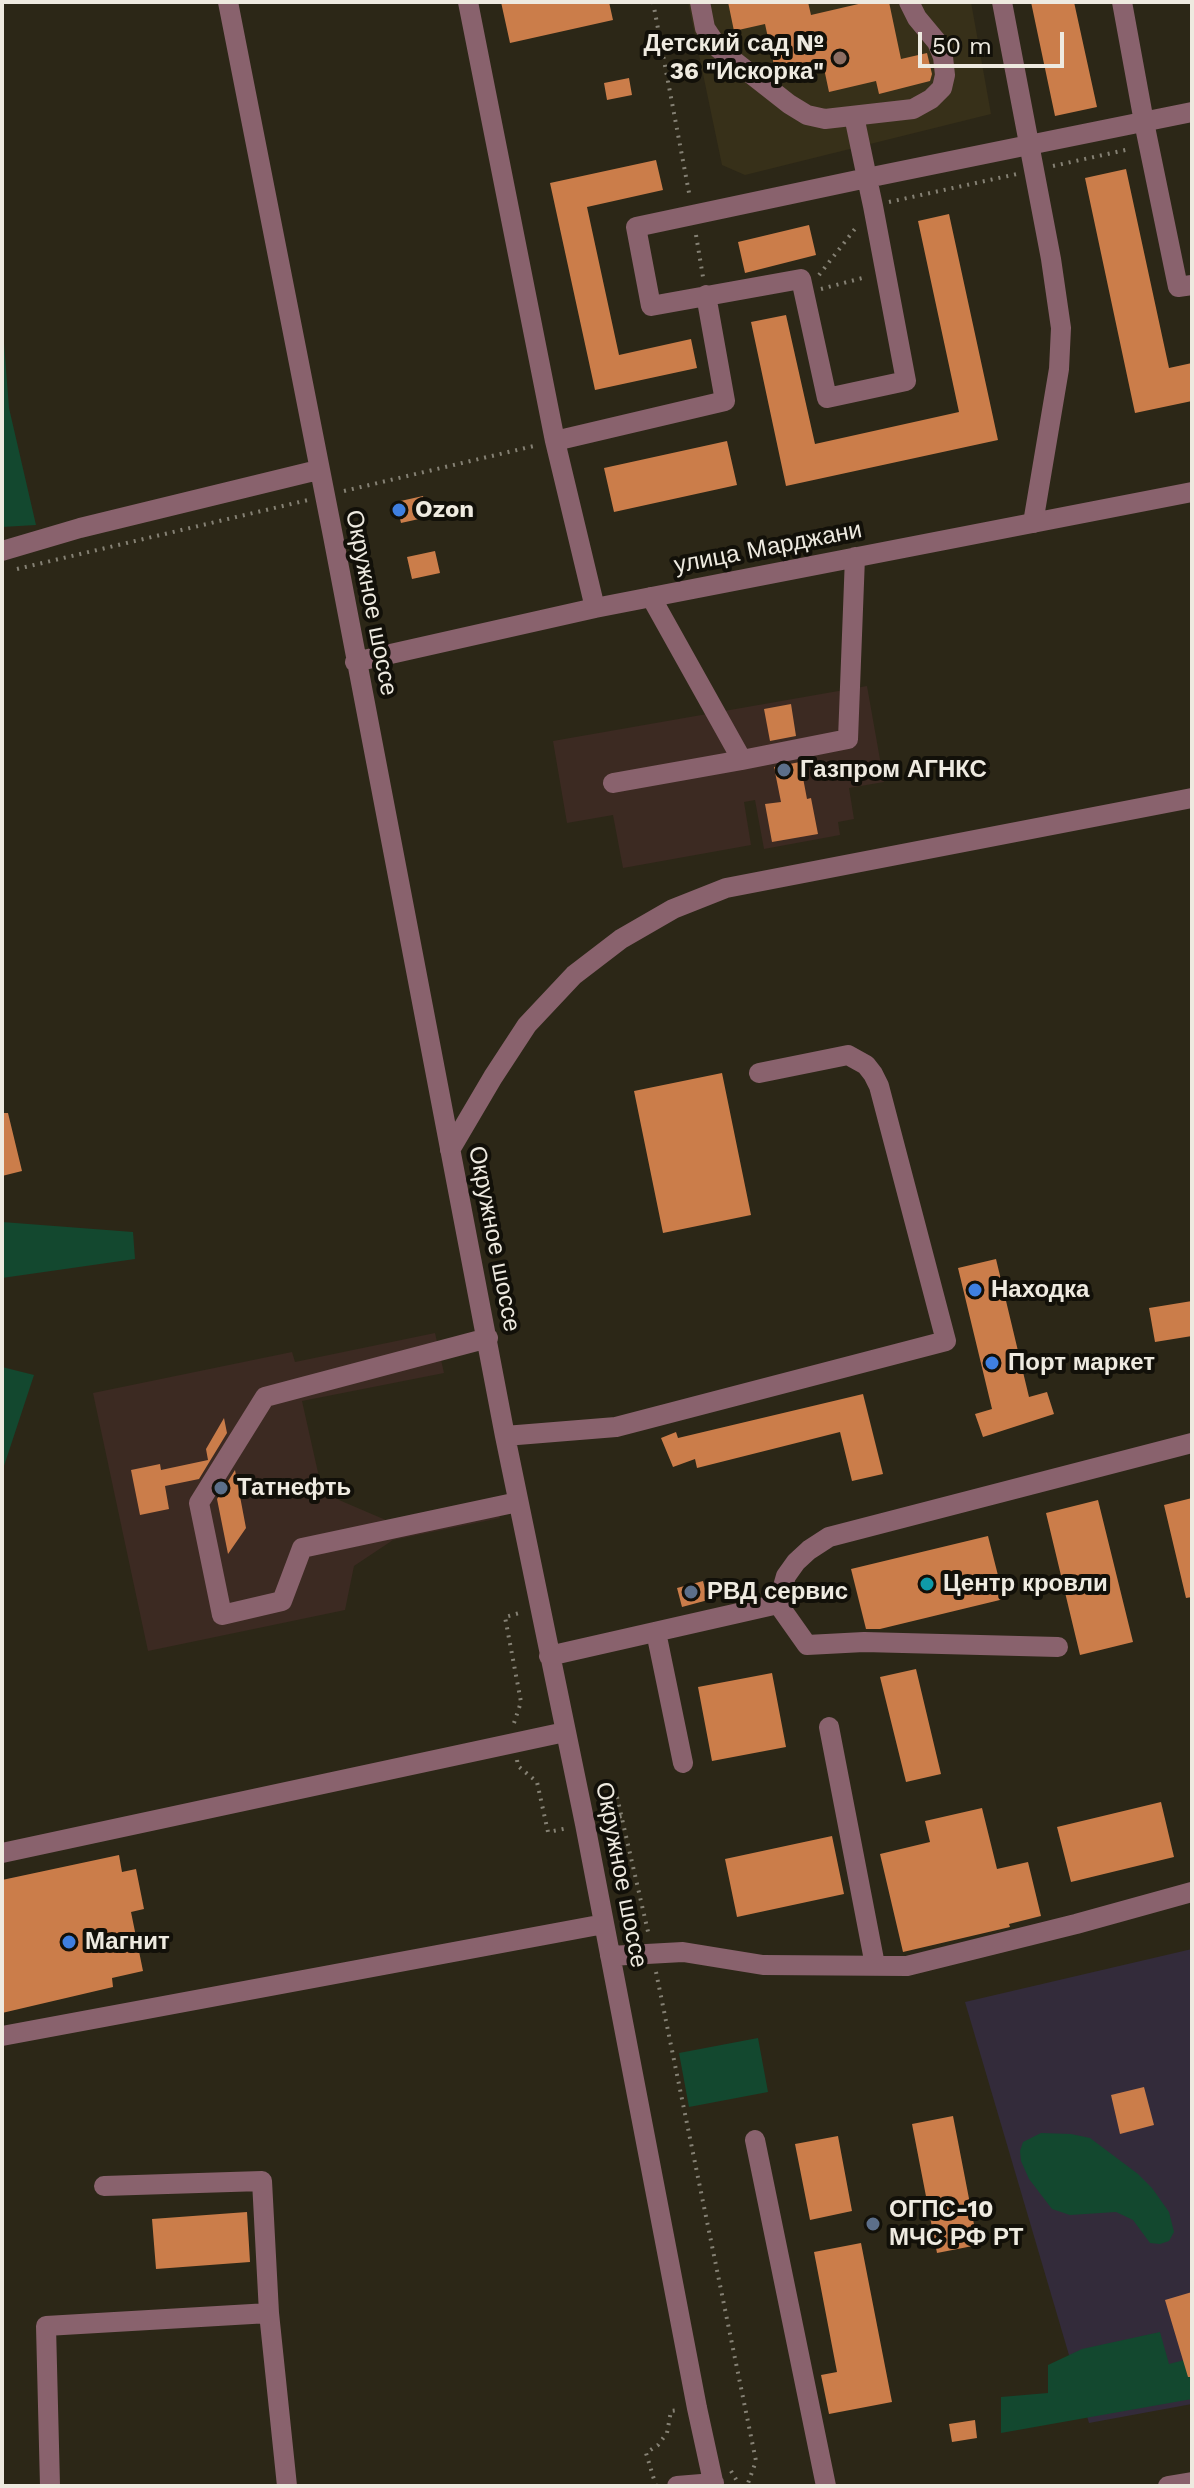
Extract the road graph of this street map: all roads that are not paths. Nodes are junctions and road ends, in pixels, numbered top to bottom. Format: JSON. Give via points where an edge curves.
{"nodes":[{"id":1,"x":228,"y":2,"type":"edge"},
{"id":2,"x":468,"y":2,"type":"edge"},
{"id":3,"x":700,"y":2,"type":"edge"},
{"id":4,"x":909,"y":2,"type":"edge"},
{"id":5,"x":1002,"y":2,"type":"edge"},
{"id":6,"x":1122,"y":2,"type":"edge"},
{"id":7,"x":1192,"y":112,"type":"edge"},
{"id":8,"x":854,"y":116,"type":"junction"},
{"id":9,"x":1144,"y":122,"type":"junction"},
{"id":10,"x":1029,"y":145,"type":"junction"},
{"id":11,"x":867,"y":178,"type":"junction"},
{"id":12,"x":1192,"y":285,"type":"edge"},
{"id":13,"x":706,"y":295,"type":"junction"},
{"id":14,"x":555,"y":441,"type":"junction"},
{"id":15,"x":318,"y":470,"type":"junction"},
{"id":16,"x":1192,"y":492,"type":"edge"},
{"id":17,"x":1033,"y":523,"type":"junction"},
{"id":18,"x":2,"y":551,"type":"edge"},
{"id":19,"x":855,"y":557,"type":"junction"},
{"id":20,"x":651,"y":597,"type":"junction"},
{"id":21,"x":595,"y":608,"type":"junction"},
{"id":22,"x":355,"y":662,"type":"junction"},
{"id":23,"x":742,"y":760,"type":"junction"},
{"id":24,"x":613,"y":783,"type":"dead end"},
{"id":25,"x":1192,"y":798,"type":"edge"},
{"id":26,"x":759,"y":1073,"type":"dead end"},
{"id":27,"x":450,"y":1150,"type":"junction"},
{"id":28,"x":488,"y":1338,"type":"junction"},
{"id":29,"x":505,"y":1436,"type":"junction"},
{"id":30,"x":1192,"y":1443,"type":"edge"},
{"id":31,"x":518,"y":1502,"type":"junction"},
{"id":32,"x":778,"y":1604,"type":"junction"},
{"id":33,"x":656,"y":1632,"type":"junction"},
{"id":34,"x":1058,"y":1647,"type":"dead end"},
{"id":35,"x":549,"y":1656,"type":"junction"},
{"id":36,"x":829,"y":1727,"type":"dead end"},
{"id":37,"x":565,"y":1732,"type":"junction"},
{"id":38,"x":683,"y":1763,"type":"dead end"},
{"id":39,"x":2,"y":1853,"type":"edge"},
{"id":40,"x":1192,"y":1892,"type":"edge"},
{"id":41,"x":604,"y":1924,"type":"junction"},
{"id":42,"x":610,"y":1956,"type":"junction"},
{"id":43,"x":875,"y":1965,"type":"junction"},
{"id":44,"x":2,"y":2036,"type":"edge"},
{"id":45,"x":755,"y":2140,"type":"dead end"},
{"id":46,"x":104,"y":2186,"type":"dead end"},
{"id":47,"x":269,"y":2313,"type":"junction"},
{"id":48,"x":1192,"y":2482,"type":"edge"},
{"id":49,"x":714,"y":2484,"type":"edge"},
{"id":50,"x":50,"y":2486,"type":"edge"},
{"id":51,"x":287,"y":2486,"type":"edge"},
{"id":52,"x":677,"y":2486,"type":"edge"},
{"id":53,"x":826,"y":2486,"type":"edge"},
{"id":54,"x":1168,"y":2486,"type":"edge"}],
"edges":[{"from":1,"to":15,"type":"street","name":"Окружное шоссе"},
{"from":2,"to":14,"type":"street"},
{"from":3,"to":8,"type":"street","via":[[705,28],[719,49],[789,104],[825,119]]},
{"from":4,"to":8,"type":"street","via":[[937,42],[945,75],[942,88],[913,109]]},
{"from":5,"to":10,"type":"street"},
{"from":6,"to":9,"type":"street"},
{"from":7,"to":9,"type":"street"},
{"from":8,"to":11,"type":"street"},
{"from":9,"to":10,"type":"street"},
{"from":9,"to":12,"type":"street","via":[[1178,287]]},
{"from":10,"to":11,"type":"street"},
{"from":10,"to":17,"type":"street","via":[[1061,328]]},
{"from":11,"to":13,"type":"street","via":[[636,227],[651,306]]},
{"from":11,"to":13,"type":"street","via":[[906,381],[827,398],[801,279]]},
{"from":13,"to":14,"type":"street","via":[[725,401]]},
{"from":14,"to":21,"type":"street"},
{"from":15,"to":18,"type":"street"},
{"from":15,"to":22,"type":"street","name":"Окружное шоссе"},
{"from":16,"to":17,"type":"street","name":"улица Марджани"},
{"from":17,"to":19,"type":"street","name":"улица Марджани"},
{"from":19,"to":20,"type":"street","name":"улица Марджани"},
{"from":19,"to":23,"type":"street","via":[[848,739]]},
{"from":20,"to":21,"type":"street","name":"улица Марджани"},
{"from":20,"to":23,"type":"street"},
{"from":21,"to":22,"type":"street","name":"улица Марджани"},
{"from":22,"to":27,"type":"street","name":"Окружное шоссе"},
{"from":23,"to":24,"type":"street"},
{"from":25,"to":27,"type":"street","via":[[726,888],[673,909],[586,966],[527,1025]]},
{"from":26,"to":29,"type":"street","via":[[848,1055],[873,1074],[946,1341],[616,1427]]},
{"from":27,"to":28,"type":"street","name":"Окружное шоссе"},
{"from":28,"to":29,"type":"street","name":"Окружное шоссе"},
{"from":28,"to":31,"type":"street","via":[[265,1397],[199,1503],[222,1615],[282,1601],[302,1548]]},
{"from":29,"to":31,"type":"street","name":"Окружное шоссе"},
{"from":30,"to":32,"type":"street","via":[[829,1537],[796,1562]]},
{"from":31,"to":35,"type":"street","name":"Окружное шоссе"},
{"from":32,"to":33,"type":"street"},
{"from":32,"to":34,"type":"street","via":[[807,1645]]},
{"from":33,"to":35,"type":"street"},
{"from":33,"to":38,"type":"street"},
{"from":35,"to":37,"type":"street","name":"Окружное шоссе"},
{"from":36,"to":43,"type":"street"},
{"from":37,"to":39,"type":"street"},
{"from":37,"to":41,"type":"street","name":"Окружное шоссе"},
{"from":40,"to":43,"type":"street","via":[[907,1966]]},
{"from":41,"to":42,"type":"street","name":"Окружное шоссе"},
{"from":41,"to":44,"type":"street"},
{"from":42,"to":43,"type":"street","via":[[683,1952],[763,1965]]},
{"from":42,"to":49,"type":"street","name":"Окружное шоссе"},
{"from":45,"to":53,"type":"street"},
{"from":46,"to":47,"type":"street","via":[[262,2181]]},
{"from":47,"to":50,"type":"street","via":[[46,2326]]},
{"from":47,"to":51,"type":"street"},
{"from":48,"to":54,"type":"street"},
{"from":49,"to":52,"type":"street"}]}
